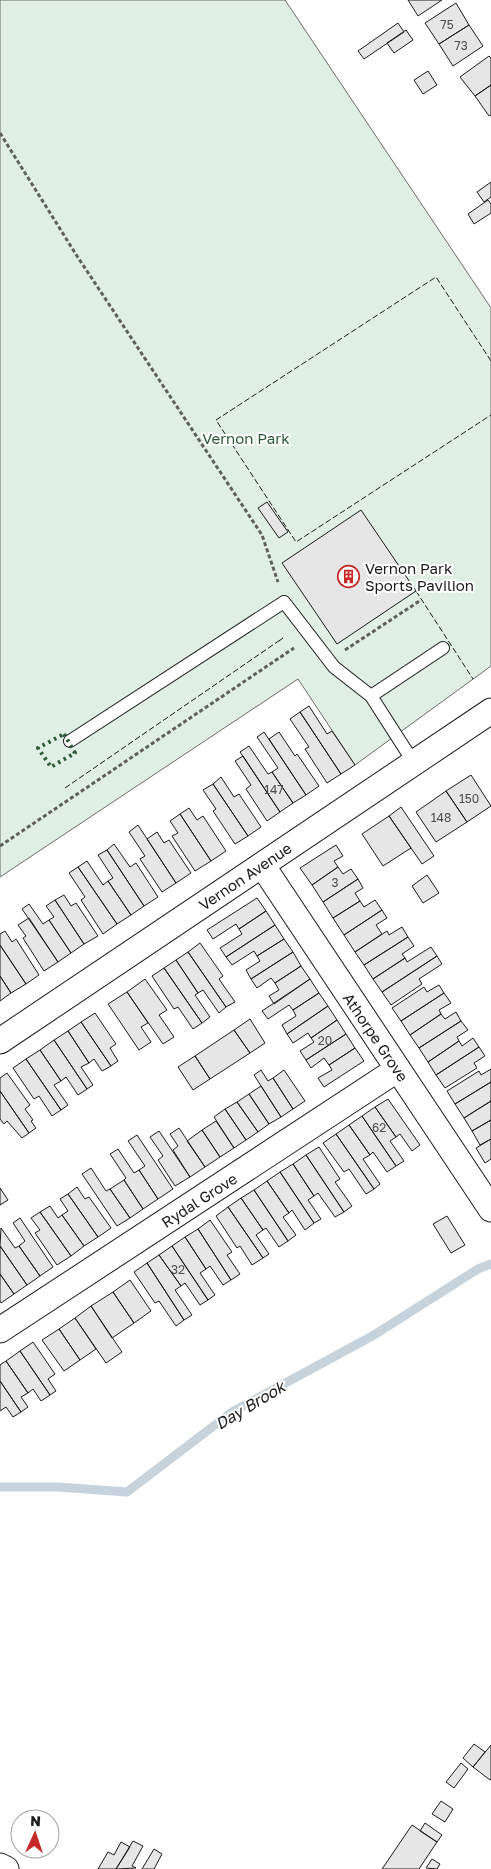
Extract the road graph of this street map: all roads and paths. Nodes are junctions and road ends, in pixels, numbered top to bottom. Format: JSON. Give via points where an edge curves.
{"nodes":[{"id":1,"x":0,"y":133,"type":"edge"},
{"id":2,"x":421,"y":600,"type":"dead end"},
{"id":3,"x":284,"y":602,"type":"junction"},
{"id":4,"x":310,"y":637,"type":"junction"},
{"id":5,"x":443,"y":648,"type":"dead end"},
{"id":6,"x":328,"y":661,"type":"junction"},
{"id":7,"x":371,"y":696,"type":"junction"},
{"id":8,"x":491,"y":712,"type":"edge"},
{"id":9,"x":70,"y":741,"type":"dead end"},
{"id":10,"x":414,"y":763,"type":"junction"},
{"id":11,"x":0,"y":846,"type":"edge"},
{"id":12,"x":262,"y":865,"type":"junction"},
{"id":13,"x":0,"y":1041,"type":"edge"},
{"id":14,"x":398,"y":1069,"type":"junction"},
{"id":15,"x":491,"y":1209,"type":"edge"},
{"id":16,"x":0,"y":1330,"type":"edge"},
{"id":17,"x":0,"y":1866,"type":"edge"},
{"id":18,"x":6,"y":1869,"type":"edge"}],
"edges":[{"from":1,"to":3,"type":"path","via":[[77,256],[262,535]]},
{"from":2,"to":6,"type":"path"},
{"from":3,"to":4,"type":"lane"},
{"from":3,"to":9,"type":"lane"},
{"from":4,"to":6,"type":"lane"},
{"from":4,"to":11,"type":"path"},
{"from":5,"to":7,"type":"lane"},
{"from":6,"to":7,"type":"lane"},
{"from":7,"to":10,"type":"lane"},
{"from":8,"to":10,"type":"street","name":"Vernon Avenue"},
{"from":10,"to":12,"type":"street","name":"Vernon Avenue"},
{"from":12,"to":13,"type":"street","name":"Vernon Avenue"},
{"from":12,"to":14,"type":"street","name":"Athorpe Grove"},
{"from":14,"to":15,"type":"street","name":"Athorpe Grove"},
{"from":14,"to":16,"type":"street","name":"Rydal Grove"},
{"from":17,"to":18,"type":"street"}]}
